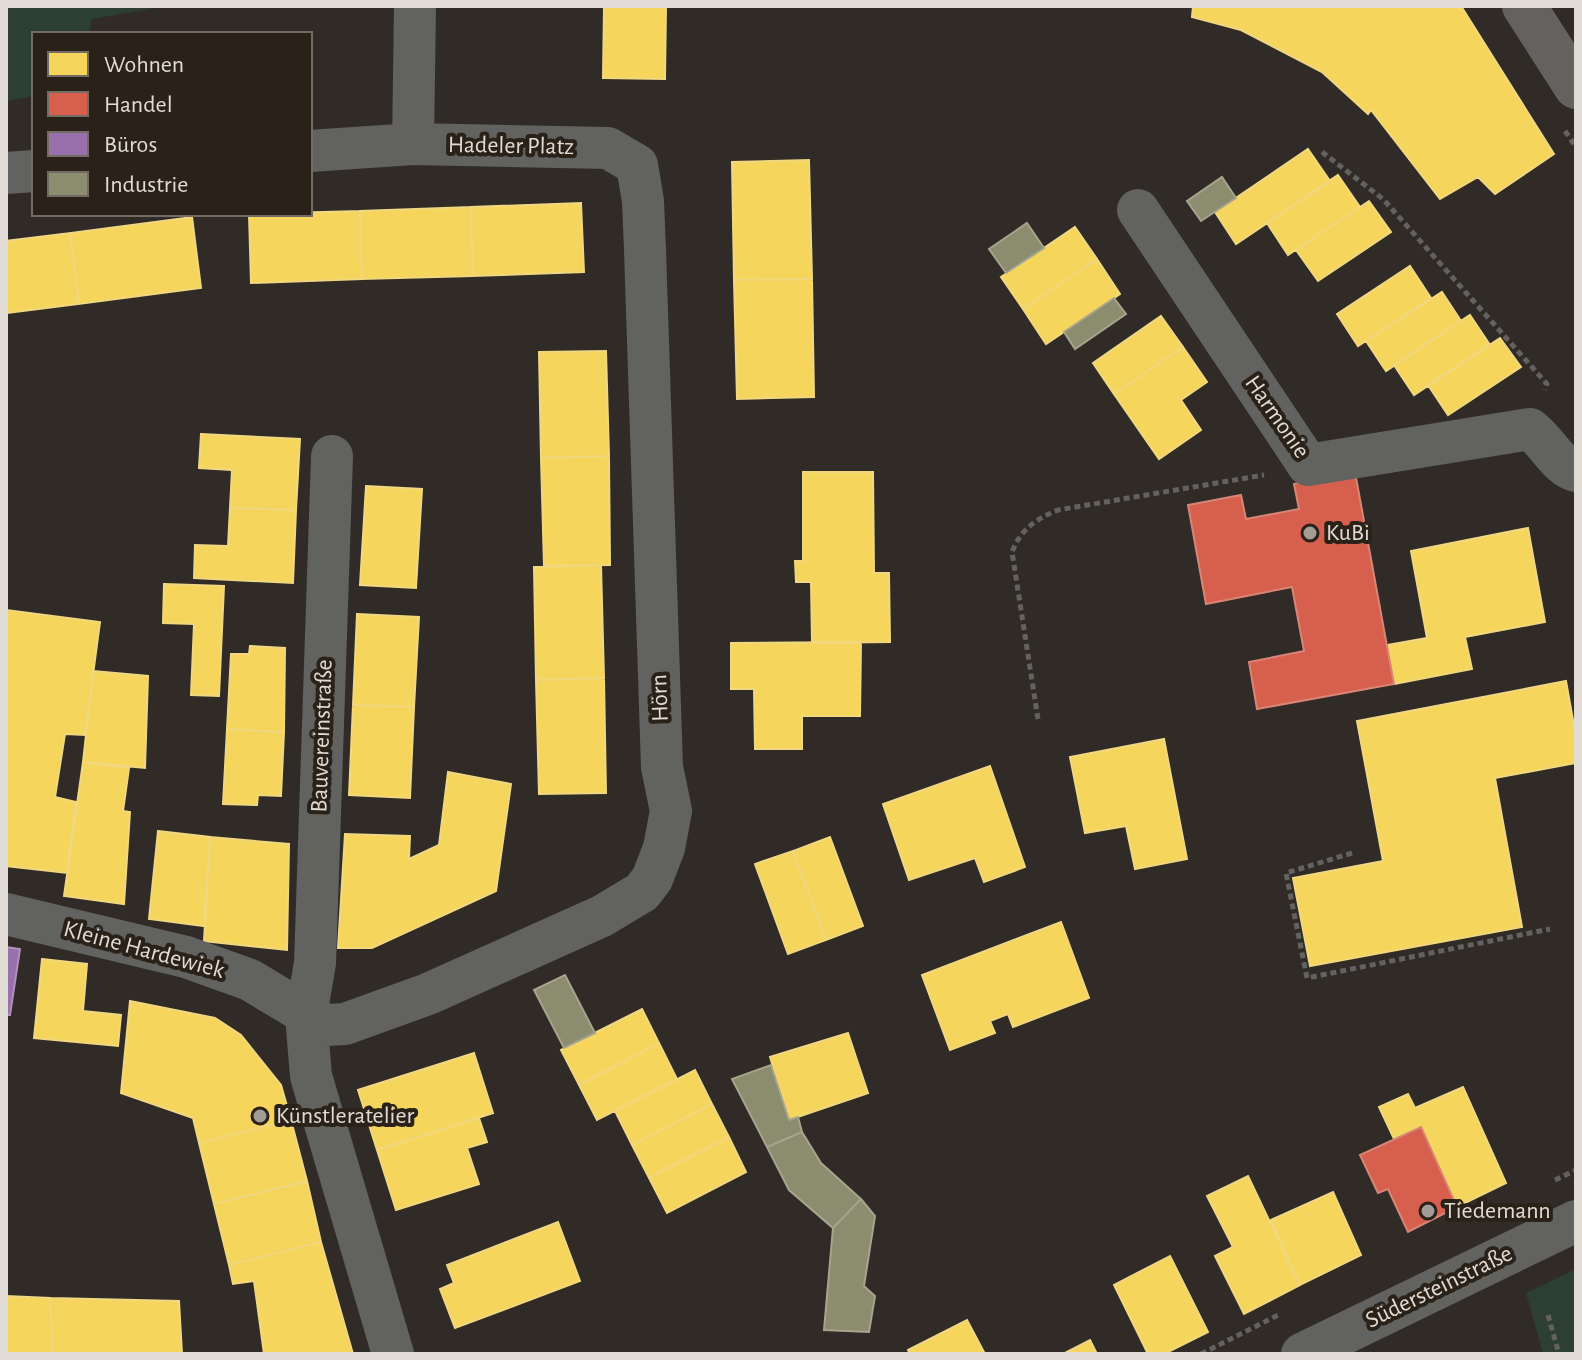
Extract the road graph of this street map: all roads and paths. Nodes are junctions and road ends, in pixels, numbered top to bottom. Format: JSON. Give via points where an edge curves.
{"nodes":[{"id":1,"x":415,"y":6,"type":"edge"},
{"id":2,"x":1524,"y":6,"type":"edge"},
{"id":3,"x":1576,"y":87,"type":"edge"},
{"id":4,"x":413,"y":144,"type":"junction"},
{"id":5,"x":608,"y":148,"type":"joint"},
{"id":6,"x":312,"y":151,"type":"edge"},
{"id":7,"x":1322,"y":152,"type":"dead end"},
{"id":8,"x":32,"y":171,"type":"edge"},
{"id":9,"x":6,"y":173,"type":"edge"},
{"id":10,"x":1138,"y":210,"type":"dead end"},
{"id":11,"x":1530,"y":429,"type":"junction"},
{"id":12,"x":332,"y":456,"type":"dead end"},
{"id":13,"x":1576,"y":471,"type":"edge"},
{"id":14,"x":1238,"y":481,"type":"dead end"},
{"id":15,"x":1038,"y":719,"type":"dead end"},
{"id":16,"x":1352,"y":853,"type":"dead end"},
{"id":17,"x":6,"y":914,"type":"edge"},
{"id":18,"x":1550,"y":929,"type":"dead end"},
{"id":19,"x":306,"y":1016,"type":"junction"},
{"id":20,"x":1576,"y":1221,"type":"edge"},
{"id":21,"x":1548,"y":1315,"type":"dead end"},
{"id":22,"x":393,"y":1354,"type":"edge"},
{"id":23,"x":1302,"y":1354,"type":"edge"},
{"id":24,"x":1559,"y":1354,"type":"edge"}],
"edges":[{"from":1,"to":4,"type":"street","name":"Hadeler Platz"},
{"from":2,"to":3,"type":"main road"},
{"from":4,"to":5,"type":"street","name":"Hadeler Platz"},
{"from":4,"to":6,"type":"street","name":"Hadeler Platz"},
{"from":5,"to":19,"type":"street","name":"Hörn","via":[[637,165],[643,201],[662,767],[671,811],[664,848],[642,892],[602,916],[428,994],[345,1024],[325,1025]]},
{"from":7,"to":11,"type":"path","via":[[1383,199],[1547,384]]},
{"from":8,"to":9,"type":"street"},
{"from":10,"to":11,"type":"street","name":"Harmonie","via":[[1308,465]]},
{"from":11,"to":13,"type":"street"},
{"from":12,"to":19,"type":"street","name":"Bauvereinstraße","via":[[315,963]]},
{"from":14,"to":15,"type":"path","via":[[1058,510],[1034,520],[1016,541],[1012,552]]},
{"from":16,"to":18,"type":"path","via":[[1286,873],[1307,978]]},
{"from":17,"to":19,"type":"street","name":"Kleine Hardewiek","via":[[186,957],[250,980]]},
{"from":19,"to":22,"type":"street","via":[[311,1076]]},
{"from":20,"to":23,"type":"street","name":"Südersteinstraße"},
{"from":21,"to":24,"type":"path"}]}
